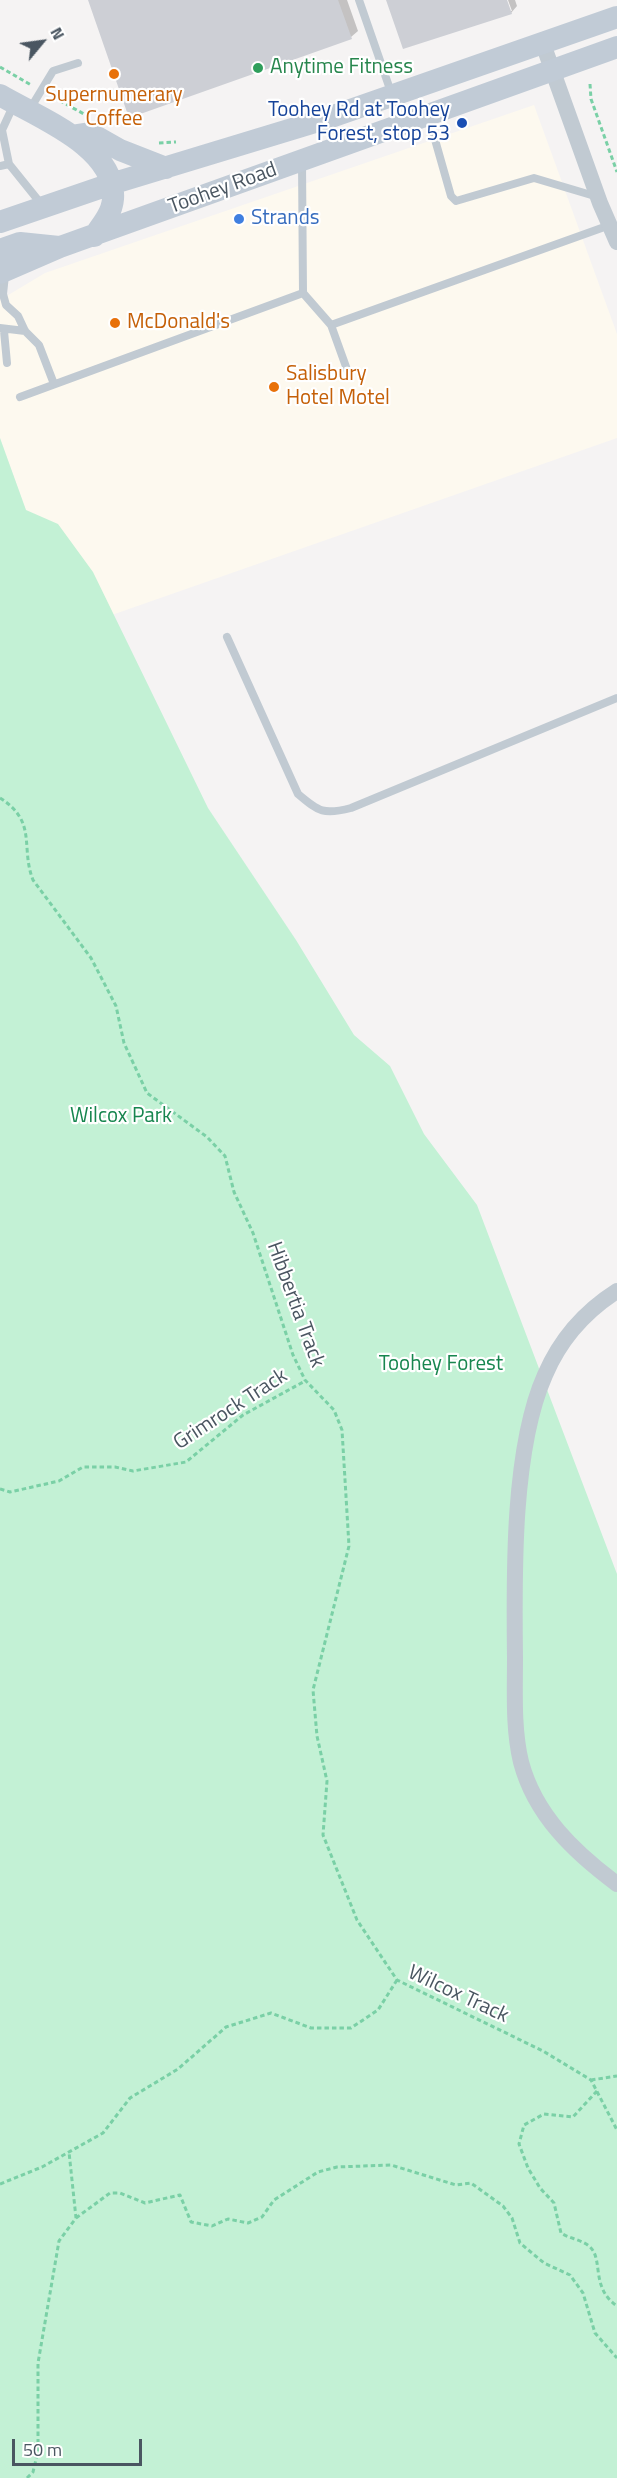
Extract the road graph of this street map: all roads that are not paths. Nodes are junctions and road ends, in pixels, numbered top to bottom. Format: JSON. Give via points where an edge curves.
{"nodes":[{"id":1,"x":359,"y":0,"type":"edge"},
{"id":2,"x":617,"y":17,"type":"edge"},
{"id":3,"x":543,"y":44,"type":"junction"},
{"id":4,"x":617,"y":47,"type":"edge"},
{"id":5,"x":78,"y":63,"type":"dead end"},
{"id":6,"x":552,"y":71,"type":"junction"},
{"id":7,"x":393,"y":95,"type":"junction"},
{"id":8,"x":14,"y":104,"type":"edge"},
{"id":9,"x":428,"y":115,"type":"junction"},
{"id":10,"x":70,"y":135,"type":"junction"},
{"id":11,"x":302,"y":161,"type":"junction"},
{"id":12,"x":4,"y":165,"type":"edge"},
{"id":13,"x":166,"y":168,"type":"junction"},
{"id":14,"x":111,"y":184,"type":"junction"},
{"id":15,"x":598,"y":197,"type":"junction"},
{"id":16,"x":44,"y":207,"type":"junction"},
{"id":17,"x":0,"y":222,"type":"edge"},
{"id":18,"x":610,"y":225,"type":"junction"},
{"id":19,"x":94,"y":236,"type":"junction"},
{"id":20,"x":617,"y":242,"type":"edge"},
{"id":21,"x":2,"y":265,"type":"edge"},
{"id":22,"x":303,"y":293,"type":"junction"},
{"id":23,"x":331,"y":325,"type":"junction"},
{"id":24,"x":2,"y":329,"type":"edge"},
{"id":25,"x":25,"y":331,"type":"junction"},
{"id":26,"x":7,"y":363,"type":"dead end"},
{"id":27,"x":349,"y":375,"type":"dead end"},
{"id":28,"x":54,"y":384,"type":"junction"},
{"id":29,"x":20,"y":397,"type":"dead end"},
{"id":30,"x":227,"y":637,"type":"dead end"},
{"id":31,"x":617,"y":698,"type":"edge"},
{"id":32,"x":617,"y":1291,"type":"edge"},
{"id":33,"x":617,"y":1884,"type":"edge"}],
"edges":[{"from":1,"to":7,"type":"lane"},
{"from":2,"to":3,"type":"main road","name":"Toohey Road"},
{"from":3,"to":6,"type":"street"},
{"from":3,"to":7,"type":"main road","name":"Toohey Road"},
{"from":4,"to":6,"type":"main road","name":"Toohey Road"},
{"from":5,"to":8,"type":"lane","via":[[53,71],[42,90]]},
{"from":6,"to":9,"type":"main road","name":"Toohey Road"},
{"from":6,"to":15,"type":"street"},
{"from":7,"to":13,"type":"main road","name":"Toohey Road"},
{"from":8,"to":10,"type":"main road"},
{"from":8,"to":12,"type":"lane","via":[[2,130]]},
{"from":9,"to":11,"type":"main road","name":"Toohey Road"},
{"from":9,"to":15,"type":"lane","via":[[451,196],[456,201],[534,178]]},
{"from":10,"to":13,"type":"main road","via":[[90,133]]},
{"from":10,"to":14,"type":"main road","via":[[100,159]]},
{"from":11,"to":19,"type":"main road","name":"Toohey Road"},
{"from":11,"to":22,"type":"lane"},
{"from":12,"to":16,"type":"lane"},
{"from":13,"to":14,"type":"main road","name":"Toohey Road"},
{"from":14,"to":16,"type":"main road","name":"Toohey Road"},
{"from":14,"to":19,"type":"main road","via":[[111,208]]},
{"from":15,"to":18,"type":"street"},
{"from":16,"to":17,"type":"main road","name":"Toohey Road"},
{"from":18,"to":20,"type":"street"},
{"from":18,"to":23,"type":"lane"},
{"from":19,"to":21,"type":"main road","name":"Toohey Road","via":[[60,248],[20,243]]},
{"from":21,"to":25,"type":"lane","via":[[6,305],[18,316]]},
{"from":22,"to":23,"type":"lane"},
{"from":22,"to":28,"type":"lane"},
{"from":23,"to":27,"type":"lane"},
{"from":24,"to":25,"type":"lane"},
{"from":24,"to":26,"type":"lane"},
{"from":25,"to":28,"type":"lane","via":[[39,345]]},
{"from":28,"to":29,"type":"lane"},
{"from":30,"to":31,"type":"lane","via":[[298,794],[328,814]]},
{"from":32,"to":33,"type":"street","via":[[567,1334],[535,1402],[527,1436],[514,1596],[521,1762],[555,1829],[586,1861]]}]}
